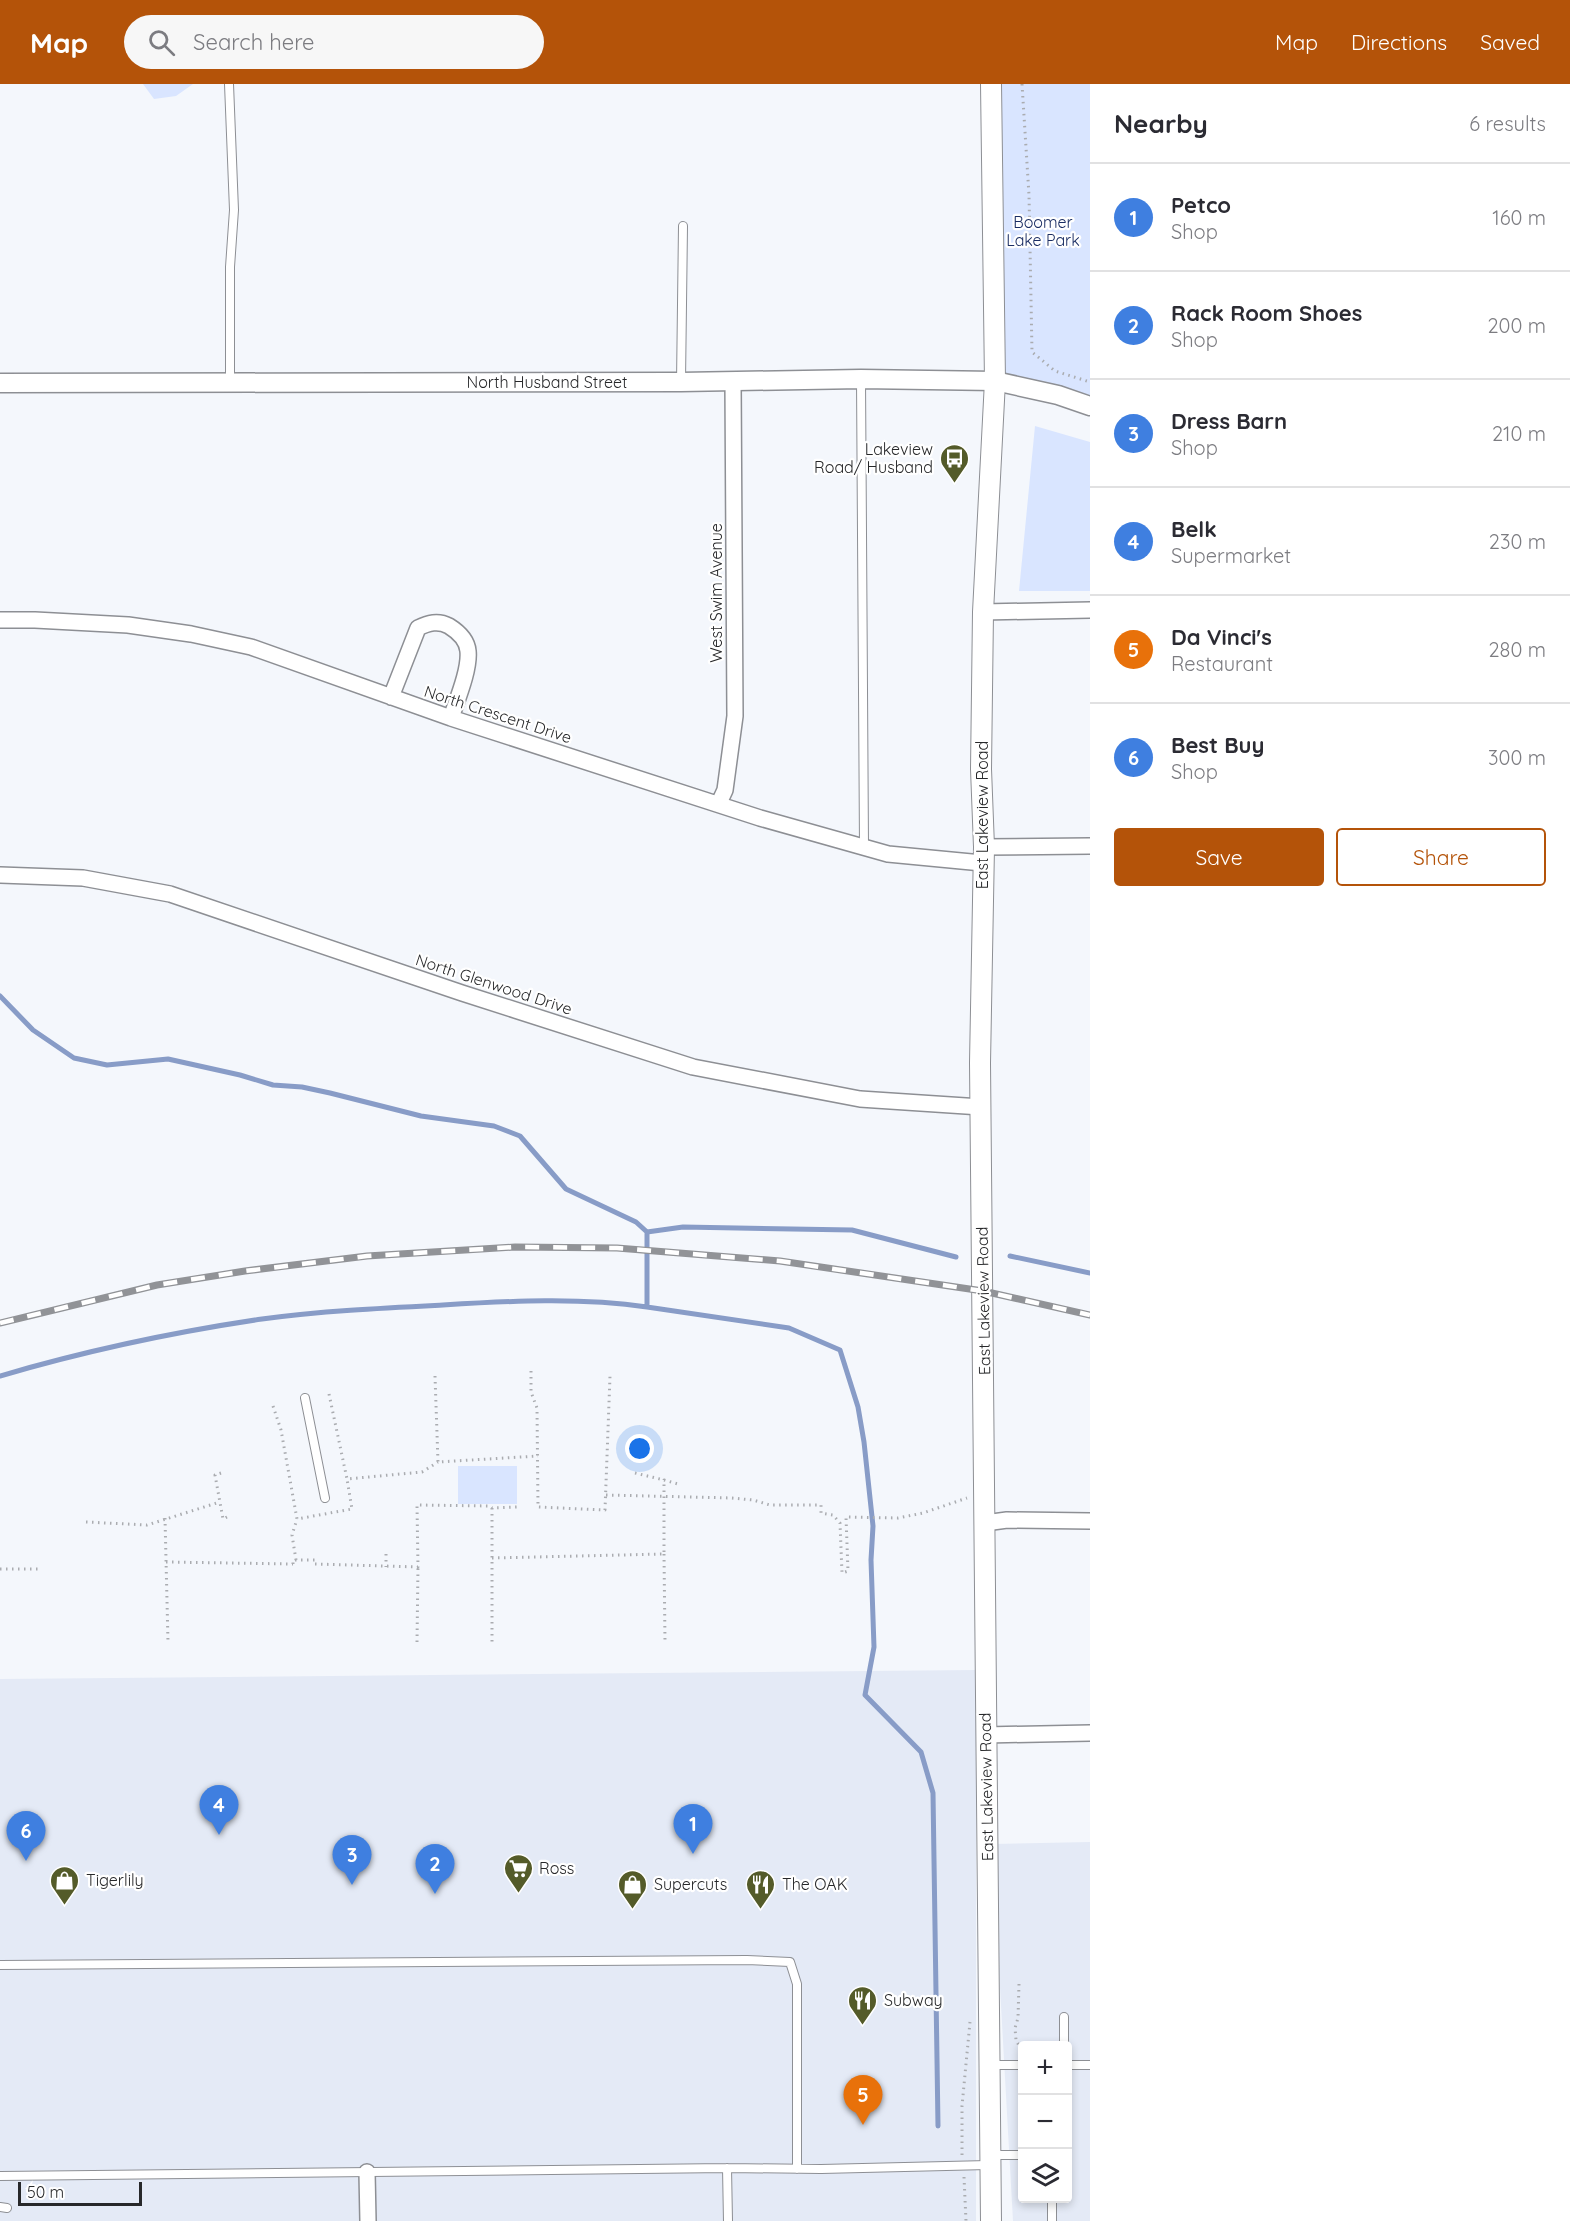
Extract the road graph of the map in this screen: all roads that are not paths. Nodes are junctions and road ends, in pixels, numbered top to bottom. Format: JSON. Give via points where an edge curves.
{"nodes":[{"id":1,"x":229,"y":84,"type":"edge"},
{"id":2,"x":991,"y":84,"type":"edge"},
{"id":3,"x":683,"y":225,"type":"dead end"},
{"id":4,"x":861,"y":379,"type":"junction"},
{"id":5,"x":733,"y":381,"type":"junction"},
{"id":6,"x":995,"y":381,"type":"junction"},
{"id":7,"x":681,"y":382,"type":"junction"},
{"id":8,"x":0,"y":383,"type":"edge"},
{"id":9,"x":230,"y":384,"type":"junction"},
{"id":10,"x":1090,"y":406,"type":"edge"},
{"id":11,"x":1090,"y":610,"type":"edge"},
{"id":12,"x":983,"y":612,"type":"junction"},
{"id":13,"x":0,"y":620,"type":"edge"},
{"id":14,"x":391,"y":697,"type":"junction"},
{"id":15,"x":451,"y":718,"type":"junction"},
{"id":16,"x":719,"y":803,"type":"junction"},
{"id":17,"x":864,"y":846,"type":"junction"},
{"id":18,"x":1090,"y":846,"type":"edge"},
{"id":19,"x":983,"y":855,"type":"junction"},
{"id":20,"x":0,"y":876,"type":"edge"},
{"id":21,"x":981,"y":1107,"type":"junction"},
{"id":22,"x":305,"y":1398,"type":"dead end"},
{"id":23,"x":325,"y":1498,"type":"dead end"},
{"id":24,"x":1090,"y":1521,"type":"edge"},
{"id":25,"x":985,"y":1523,"type":"junction"},
{"id":26,"x":1090,"y":1733,"type":"edge"},
{"id":27,"x":985,"y":1735,"type":"junction"},
{"id":28,"x":0,"y":1965,"type":"edge"},
{"id":29,"x":1064,"y":2017,"type":"dead end"},
{"id":30,"x":1064,"y":2041,"type":"edge"},
{"id":31,"x":989,"y":2065,"type":"junction"},
{"id":32,"x":1018,"y":2065,"type":"edge"},
{"id":33,"x":1072,"y":2065,"type":"edge"},
{"id":34,"x":1090,"y":2065,"type":"edge"},
{"id":35,"x":1018,"y":2156,"type":"edge"},
{"id":36,"x":990,"y":2160,"type":"junction"},
{"id":37,"x":727,"y":2168,"type":"junction"},
{"id":38,"x":797,"y":2169,"type":"junction"},
{"id":39,"x":367,"y":2172,"type":"junction"},
{"id":40,"x":0,"y":2176,"type":"edge"},
{"id":41,"x":1052,"y":2203,"type":"edge"},
{"id":42,"x":368,"y":2221,"type":"edge"},
{"id":43,"x":728,"y":2221,"type":"edge"},
{"id":44,"x":991,"y":2221,"type":"edge"},
{"id":45,"x":1053,"y":2221,"type":"edge"}],
"edges":[{"from":1,"to":9,"type":"lane","via":[[234,210]]},
{"from":2,"to":6,"type":"main road","name":"East Lakeview Road"},
{"from":3,"to":7,"type":"lane"},
{"from":4,"to":5,"type":"street","name":"North Husband Street"},
{"from":4,"to":6,"type":"street","name":"North Husband Street"},
{"from":4,"to":17,"type":"lane"},
{"from":5,"to":7,"type":"street","name":"North Husband Street"},
{"from":5,"to":16,"type":"street","name":"West Swim Avenue","via":[[735,716],[725,790]]},
{"from":6,"to":10,"type":"street","name":"North Husband Street"},
{"from":6,"to":12,"type":"main road","name":"East Lakeview Road"},
{"from":7,"to":9,"type":"street","name":"North Husband Street"},
{"from":8,"to":9,"type":"street","name":"North Husband Street"},
{"from":11,"to":12,"type":"street"},
{"from":12,"to":19,"type":"main road","name":"East Lakeview Road"},
{"from":13,"to":14,"type":"street","name":"North Crescent Drive","via":[[128,626],[191,634],[251,647]]},
{"from":14,"to":15,"type":"street","name":"North Crescent Drive"},
{"from":14,"to":15,"type":"street","via":[[418,628],[429,622],[444,623],[457,631],[468,650]]},
{"from":15,"to":16,"type":"street","name":"North Crescent Drive"},
{"from":16,"to":17,"type":"street","name":"North Crescent Drive"},
{"from":17,"to":19,"type":"street","name":"North Crescent Drive","via":[[888,854]]},
{"from":18,"to":19,"type":"street","name":"North Crescent Drive"},
{"from":19,"to":21,"type":"main road","name":"East Lakeview Road"},
{"from":20,"to":21,"type":"street","name":"North Glenwood Drive","via":[[83,878],[170,894],[693,1067],[860,1099]]},
{"from":21,"to":25,"type":"main road","name":"East Lakeview Road"},
{"from":22,"to":23,"type":"lane"},
{"from":24,"to":25,"type":"street"},
{"from":25,"to":27,"type":"main road","name":"East Lakeview Road"},
{"from":26,"to":27,"type":"street"},
{"from":27,"to":31,"type":"main road","name":"East Lakeview Road"},
{"from":28,"to":38,"type":"lane","via":[[790,1962],[797,1984]]},
{"from":29,"to":30,"type":"lane"},
{"from":31,"to":32,"type":"lane"},
{"from":31,"to":36,"type":"main road","name":"East Lakeview Road"},
{"from":33,"to":34,"type":"lane"},
{"from":35,"to":36,"type":"lane"},
{"from":36,"to":38,"type":"lane"},
{"from":36,"to":44,"type":"main road","name":"East Lakeview Road"},
{"from":37,"to":38,"type":"lane"},
{"from":37,"to":39,"type":"lane"},
{"from":37,"to":43,"type":"lane"},
{"from":39,"to":40,"type":"lane"},
{"from":39,"to":42,"type":"street"},
{"from":41,"to":45,"type":"lane"}]}
